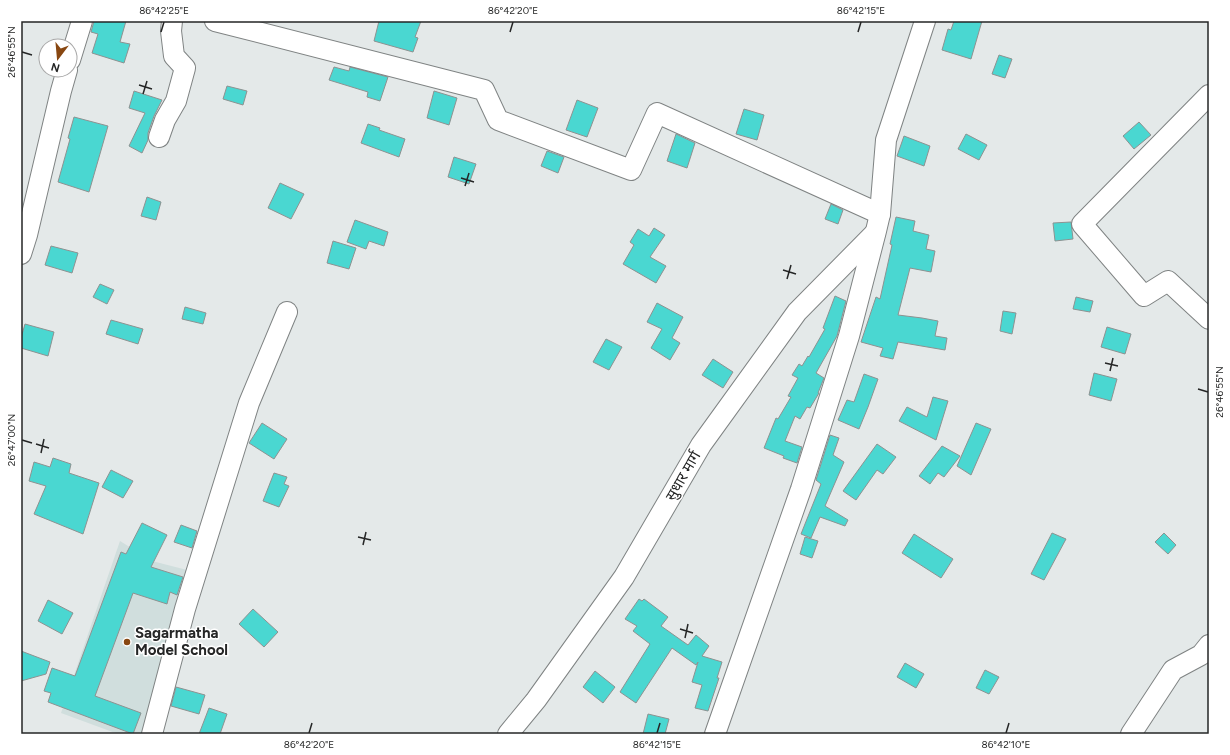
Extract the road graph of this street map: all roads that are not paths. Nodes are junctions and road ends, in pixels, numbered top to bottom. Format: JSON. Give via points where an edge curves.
{"nodes":[{"id":1,"x":82,"y":21,"type":"edge"},
{"id":2,"x":172,"y":21,"type":"edge"},
{"id":3,"x":214,"y":21,"type":"edge"},
{"id":4,"x":925,"y":21,"type":"edge"},
{"id":5,"x":77,"y":38,"type":"edge"},
{"id":6,"x":64,"y":78,"type":"edge"},
{"id":7,"x":1209,"y":95,"type":"edge"},
{"id":8,"x":159,"y":137,"type":"dead end"},
{"id":9,"x":878,"y":223,"type":"junction"},
{"id":10,"x":21,"y":254,"type":"edge"},
{"id":11,"x":287,"y":312,"type":"dead end"},
{"id":12,"x":1209,"y":319,"type":"edge"},
{"id":13,"x":1209,"y":645,"type":"edge"},
{"id":14,"x":152,"y":734,"type":"edge"},
{"id":15,"x":508,"y":734,"type":"edge"},
{"id":16,"x":715,"y":734,"type":"edge"},
{"id":17,"x":1131,"y":734,"type":"edge"}],
"edges":[{"from":1,"to":5,"type":"street"},
{"from":2,"to":8,"type":"street","via":[[174,56],[185,68],[176,100]]},
{"from":3,"to":9,"type":"street","via":[[484,90],[498,120],[631,170],[657,113]]},
{"from":4,"to":9,"type":"street","via":[[886,140]]},
{"from":6,"to":10,"type":"street","via":[[28,235]]},
{"from":7,"to":12,"type":"street","via":[[1082,224],[1144,296],[1168,281]]},
{"from":9,"to":15,"type":"street","name":"सुधार मार्ग","via":[[797,312],[701,445],[624,577],[536,700]]},
{"from":9,"to":16,"type":"street","via":[[849,336],[801,489]]},
{"from":11,"to":14,"type":"street","via":[[249,403],[185,609]]},
{"from":13,"to":17,"type":"street","via":[[1202,655],[1173,670]]}]}
